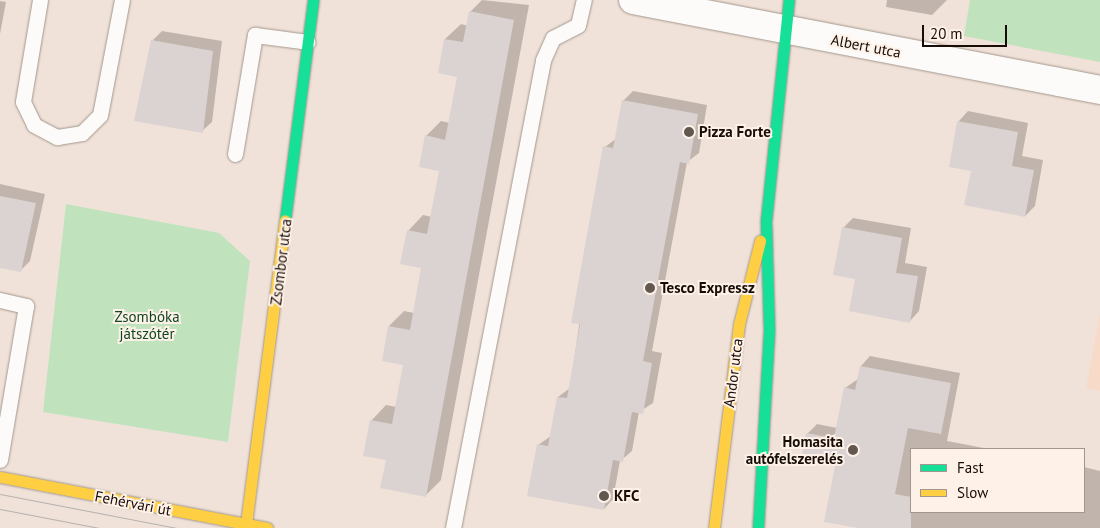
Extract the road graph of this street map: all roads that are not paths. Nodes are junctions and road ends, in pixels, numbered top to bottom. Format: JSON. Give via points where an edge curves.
{"nodes":[{"id":1,"x":40,"y":0,"type":"edge"},
{"id":2,"x":122,"y":0,"type":"edge"},
{"id":3,"x":313,"y":0,"type":"edge"},
{"id":4,"x":584,"y":0,"type":"edge"},
{"id":5,"x":633,"y":0,"type":"edge"},
{"id":6,"x":788,"y":0,"type":"edge"},
{"id":7,"x":785,"y":30,"type":"junction"},
{"id":8,"x":308,"y":42,"type":"junction"},
{"id":9,"x":1100,"y":90,"type":"edge"},
{"id":10,"x":235,"y":154,"type":"dead end"},
{"id":11,"x":766,"y":220,"type":"junction"},
{"id":12,"x":0,"y":300,"type":"edge"},
{"id":13,"x":0,"y":460,"type":"edge"},
{"id":14,"x":0,"y":477,"type":"edge"},
{"id":15,"x":246,"y":524,"type":"junction"},
{"id":16,"x":267,"y":528,"type":"edge"},
{"id":17,"x":453,"y":528,"type":"edge"},
{"id":18,"x":714,"y":528,"type":"edge"},
{"id":19,"x":758,"y":528,"type":"edge"}],
"edges":[{"from":1,"to":2,"type":"lane","via":[[23,102],[34,125],[45,132],[70,136],[87,129],[100,115]]},
{"from":3,"to":8,"type":"main road","name":"Zsombor utca"},
{"from":4,"to":17,"type":"lane","via":[[578,26],[553,38],[543,60]]},
{"from":5,"to":7,"type":"street","name":"Albert utca"},
{"from":6,"to":7,"type":"main road","name":"Andor utca"},
{"from":7,"to":9,"type":"street","name":"Albert utca"},
{"from":7,"to":11,"type":"main road","name":"Andor utca"},
{"from":8,"to":10,"type":"lane","via":[[255,35]]},
{"from":8,"to":15,"type":"main road","name":"Zsombor utca"},
{"from":11,"to":18,"type":"main road","name":"Andor utca","via":[[739,324]]},
{"from":11,"to":19,"type":"main road","name":"Andor utca","via":[[768,329]]},
{"from":12,"to":13,"type":"lane","via":[[26,306]]},
{"from":14,"to":15,"type":"main road","name":"Fehérvári út"},
{"from":15,"to":16,"type":"main road","name":"Fehérvári út"}]}
